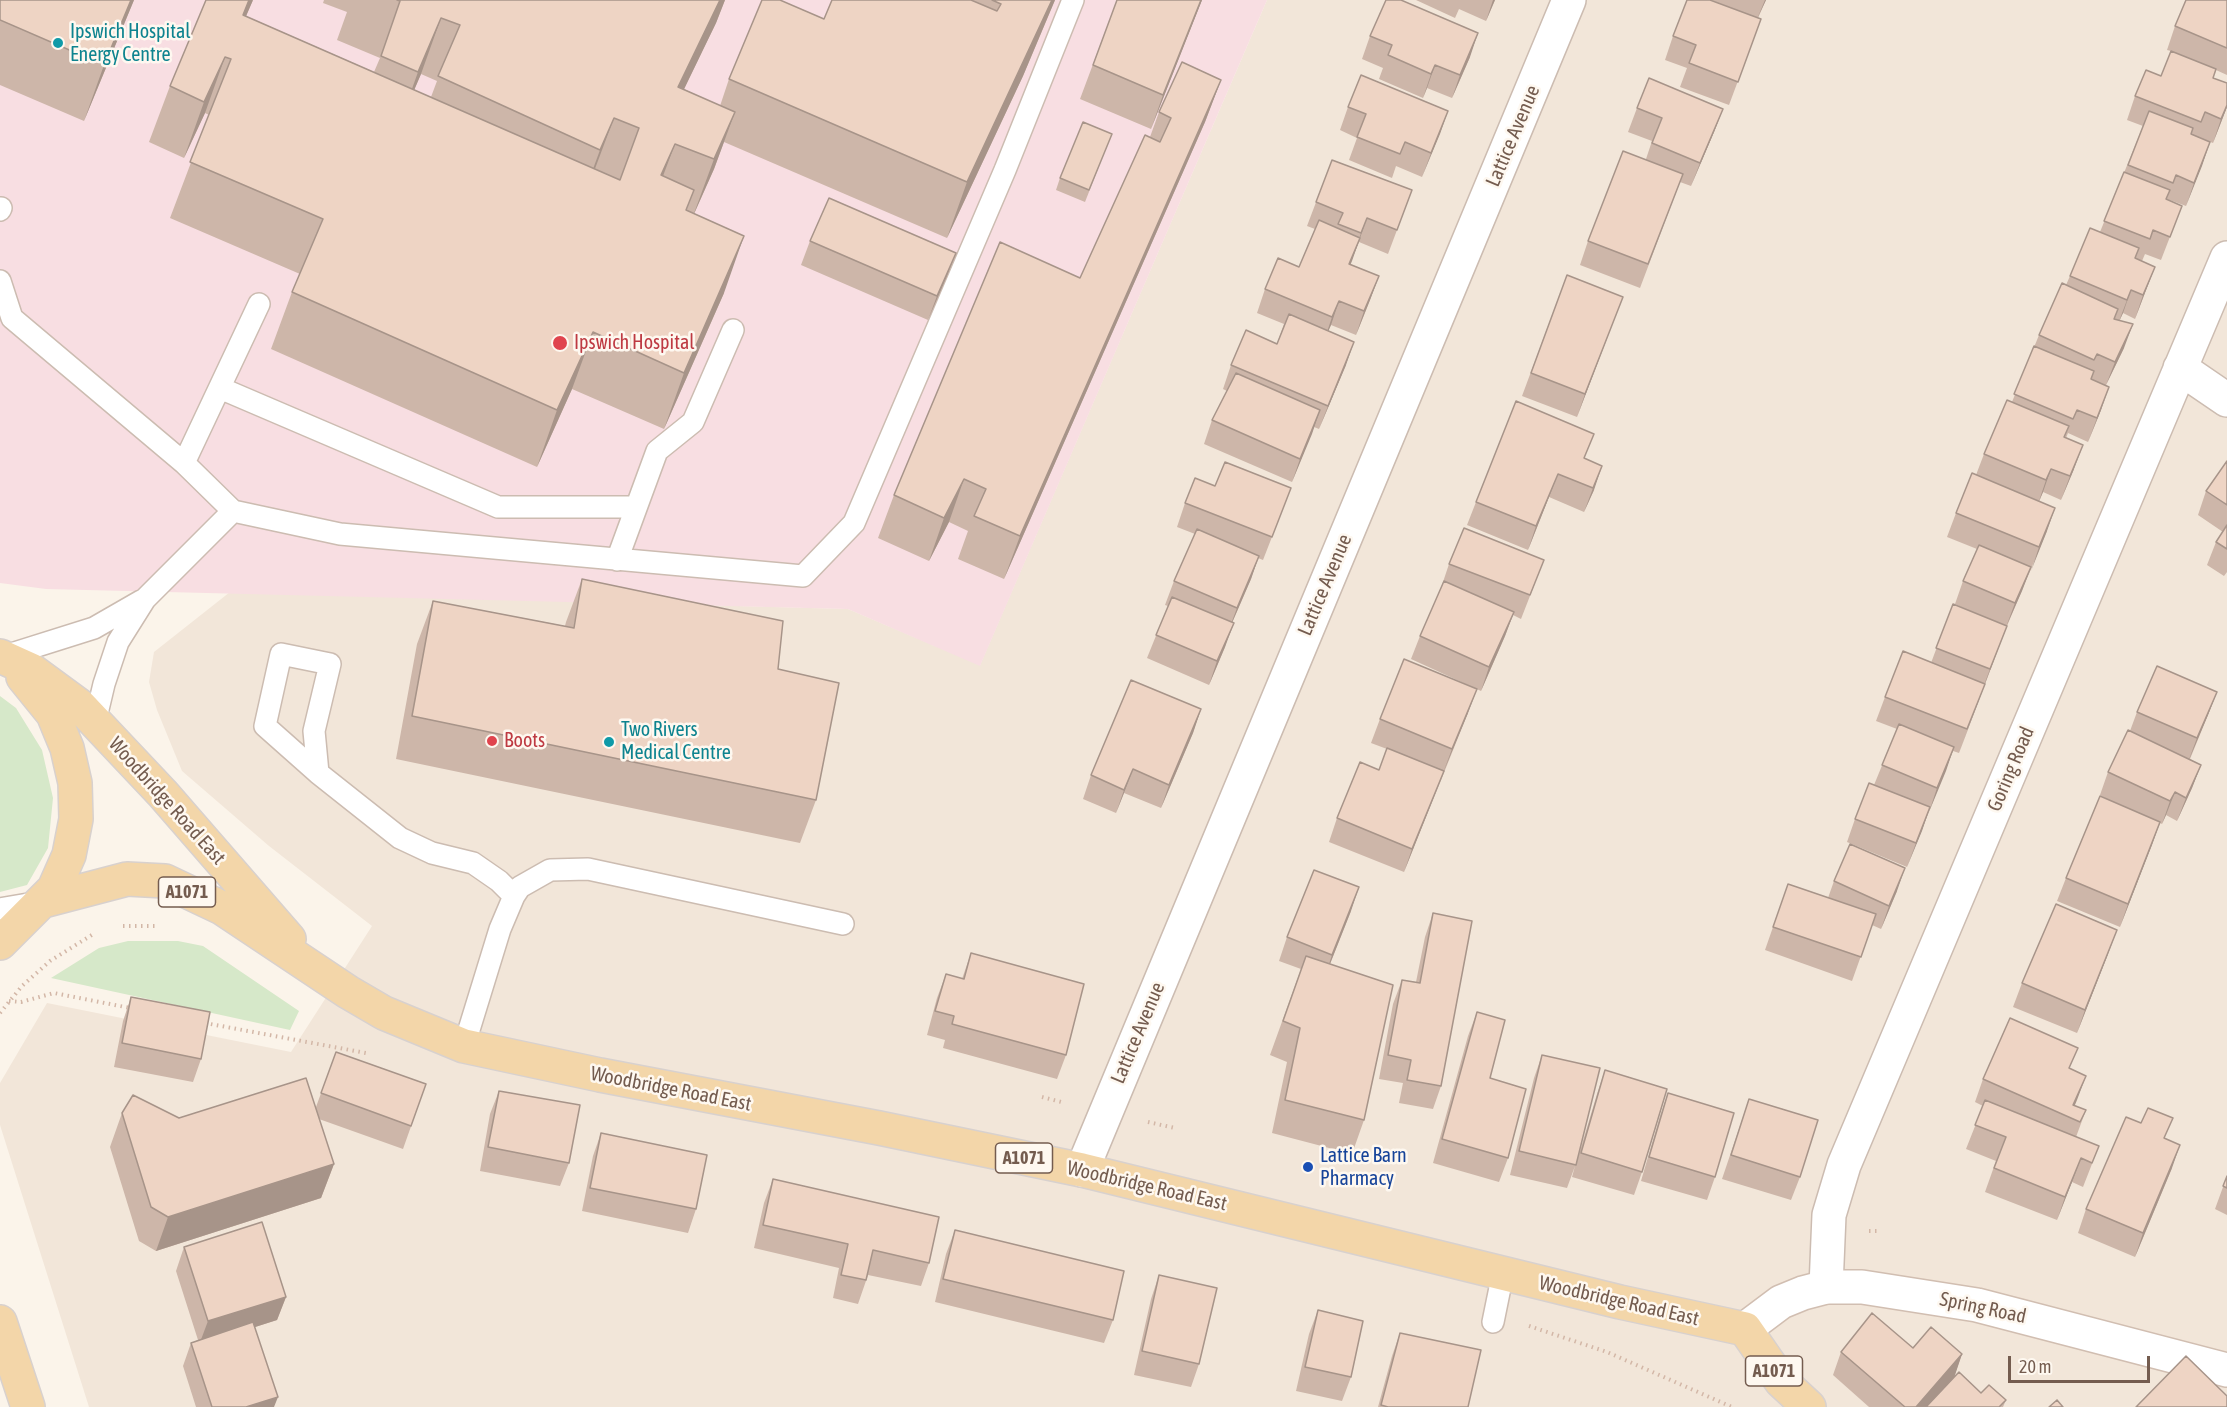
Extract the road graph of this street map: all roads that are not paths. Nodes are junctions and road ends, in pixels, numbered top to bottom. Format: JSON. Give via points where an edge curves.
{"nodes":[{"id":1,"x":1073,"y":0,"type":"edge"},
{"id":2,"x":1569,"y":0,"type":"edge"},
{"id":3,"x":2227,"y":258,"type":"edge"},
{"id":4,"x":0,"y":281,"type":"edge"},
{"id":5,"x":259,"y":304,"type":"dead end"},
{"id":6,"x":733,"y":330,"type":"dead end"},
{"id":7,"x":2180,"y":368,"type":"junction"},
{"id":8,"x":220,"y":388,"type":"junction"},
{"id":9,"x":2227,"y":400,"type":"edge"},
{"id":10,"x":184,"y":463,"type":"junction"},
{"id":11,"x":636,"y":507,"type":"junction"},
{"id":12,"x":233,"y":511,"type":"junction"},
{"id":13,"x":617,"y":560,"type":"junction"},
{"id":14,"x":145,"y":599,"type":"junction"},
{"id":15,"x":1,"y":657,"type":"edge"},
{"id":16,"x":95,"y":722,"type":"junction"},
{"id":17,"x":318,"y":773,"type":"junction"},
{"id":18,"x":514,"y":896,"type":"junction"},
{"id":19,"x":43,"y":901,"type":"junction"},
{"id":20,"x":0,"y":909,"type":"edge"},
{"id":21,"x":843,"y":924,"type":"dead end"},
{"id":22,"x":0,"y":943,"type":"edge"},
{"id":23,"x":314,"y":968,"type":"junction"},
{"id":24,"x":464,"y":1046,"type":"junction"},
{"id":25,"x":1082,"y":1170,"type":"junction"},
{"id":26,"x":1503,"y":1273,"type":"junction"},
{"id":27,"x":1826,"y":1287,"type":"junction"},
{"id":28,"x":1494,"y":1319,"type":"road end"},
{"id":29,"x":0,"y":1322,"type":"edge"},
{"id":30,"x":1745,"y":1329,"type":"junction"},
{"id":31,"x":2227,"y":1370,"type":"edge"},
{"id":32,"x":28,"y":1407,"type":"edge"},
{"id":33,"x":1809,"y":1407,"type":"edge"}],
"edges":[{"from":1,"to":13,"type":"lane","via":[[854,523],[803,576]]},
{"from":2,"to":25,"type":"street","name":"Lattice Avenue"},
{"from":3,"to":7,"type":"street","name":"Goring Road"},
{"from":4,"to":10,"type":"lane","via":[[12,318]]},
{"from":5,"to":8,"type":"lane"},
{"from":6,"to":11,"type":"lane","via":[[693,422],[657,451]]},
{"from":7,"to":9,"type":"street"},
{"from":7,"to":27,"type":"street","name":"Goring Road","via":[[1844,1165],[1829,1215]]},
{"from":8,"to":10,"type":"lane"},
{"from":8,"to":11,"type":"lane","via":[[498,507]]},
{"from":10,"to":12,"type":"lane"},
{"from":11,"to":13,"type":"lane"},
{"from":12,"to":13,"type":"lane","via":[[340,534]]},
{"from":12,"to":14,"type":"lane"},
{"from":14,"to":15,"type":"lane","via":[[94,628]]},
{"from":14,"to":16,"type":"lane","via":[[118,642]]},
{"from":15,"to":16,"type":"main road","name":"Woodbridge Road East","number":"A1071","via":[[54,684]]},
{"from":15,"to":19,"type":"main road","name":"Woodbridge Road East","via":[[32,684],[53,714],[68,748],[75,783],[76,819],[69,855],[54,889]]},
{"from":16,"to":23,"type":"main road","name":"Woodbridge Road East","number":"A1071"},
{"from":17,"to":17,"type":"lane","via":[[265,726],[281,654],[330,664],[314,731]]},
{"from":17,"to":18,"type":"lane","via":[[400,838],[432,853],[473,863]]},
{"from":18,"to":21,"type":"lane","via":[[520,887],[550,870],[585,869]]},
{"from":18,"to":24,"type":"lane"},
{"from":19,"to":20,"type":"lane"},
{"from":19,"to":22,"type":"main road","name":"Woodbridge Road East"},
{"from":19,"to":23,"type":"main road","name":"Woodbridge Road East","number":"A1071","via":[[127,879],[165,881],[222,908]]},
{"from":23,"to":24,"type":"main road","name":"Woodbridge Road East","number":"A1071","via":[[384,1013]]},
{"from":24,"to":25,"type":"main road","name":"Woodbridge Road East","number":"A1071"},
{"from":25,"to":26,"type":"main road","name":"Woodbridge Road East","number":"A1071"},
{"from":26,"to":28,"type":"lane"},
{"from":26,"to":30,"type":"main road","name":"Woodbridge Road East","number":"A1071"},
{"from":27,"to":30,"type":"street","name":"Spring Road","via":[[1781,1302]]},
{"from":27,"to":31,"type":"street","name":"Spring Road","via":[[1862,1287],[1977,1305]]},
{"from":29,"to":32,"type":"main road"},
{"from":30,"to":33,"type":"main road","number":"A1071","via":[[1781,1382]]}]}
